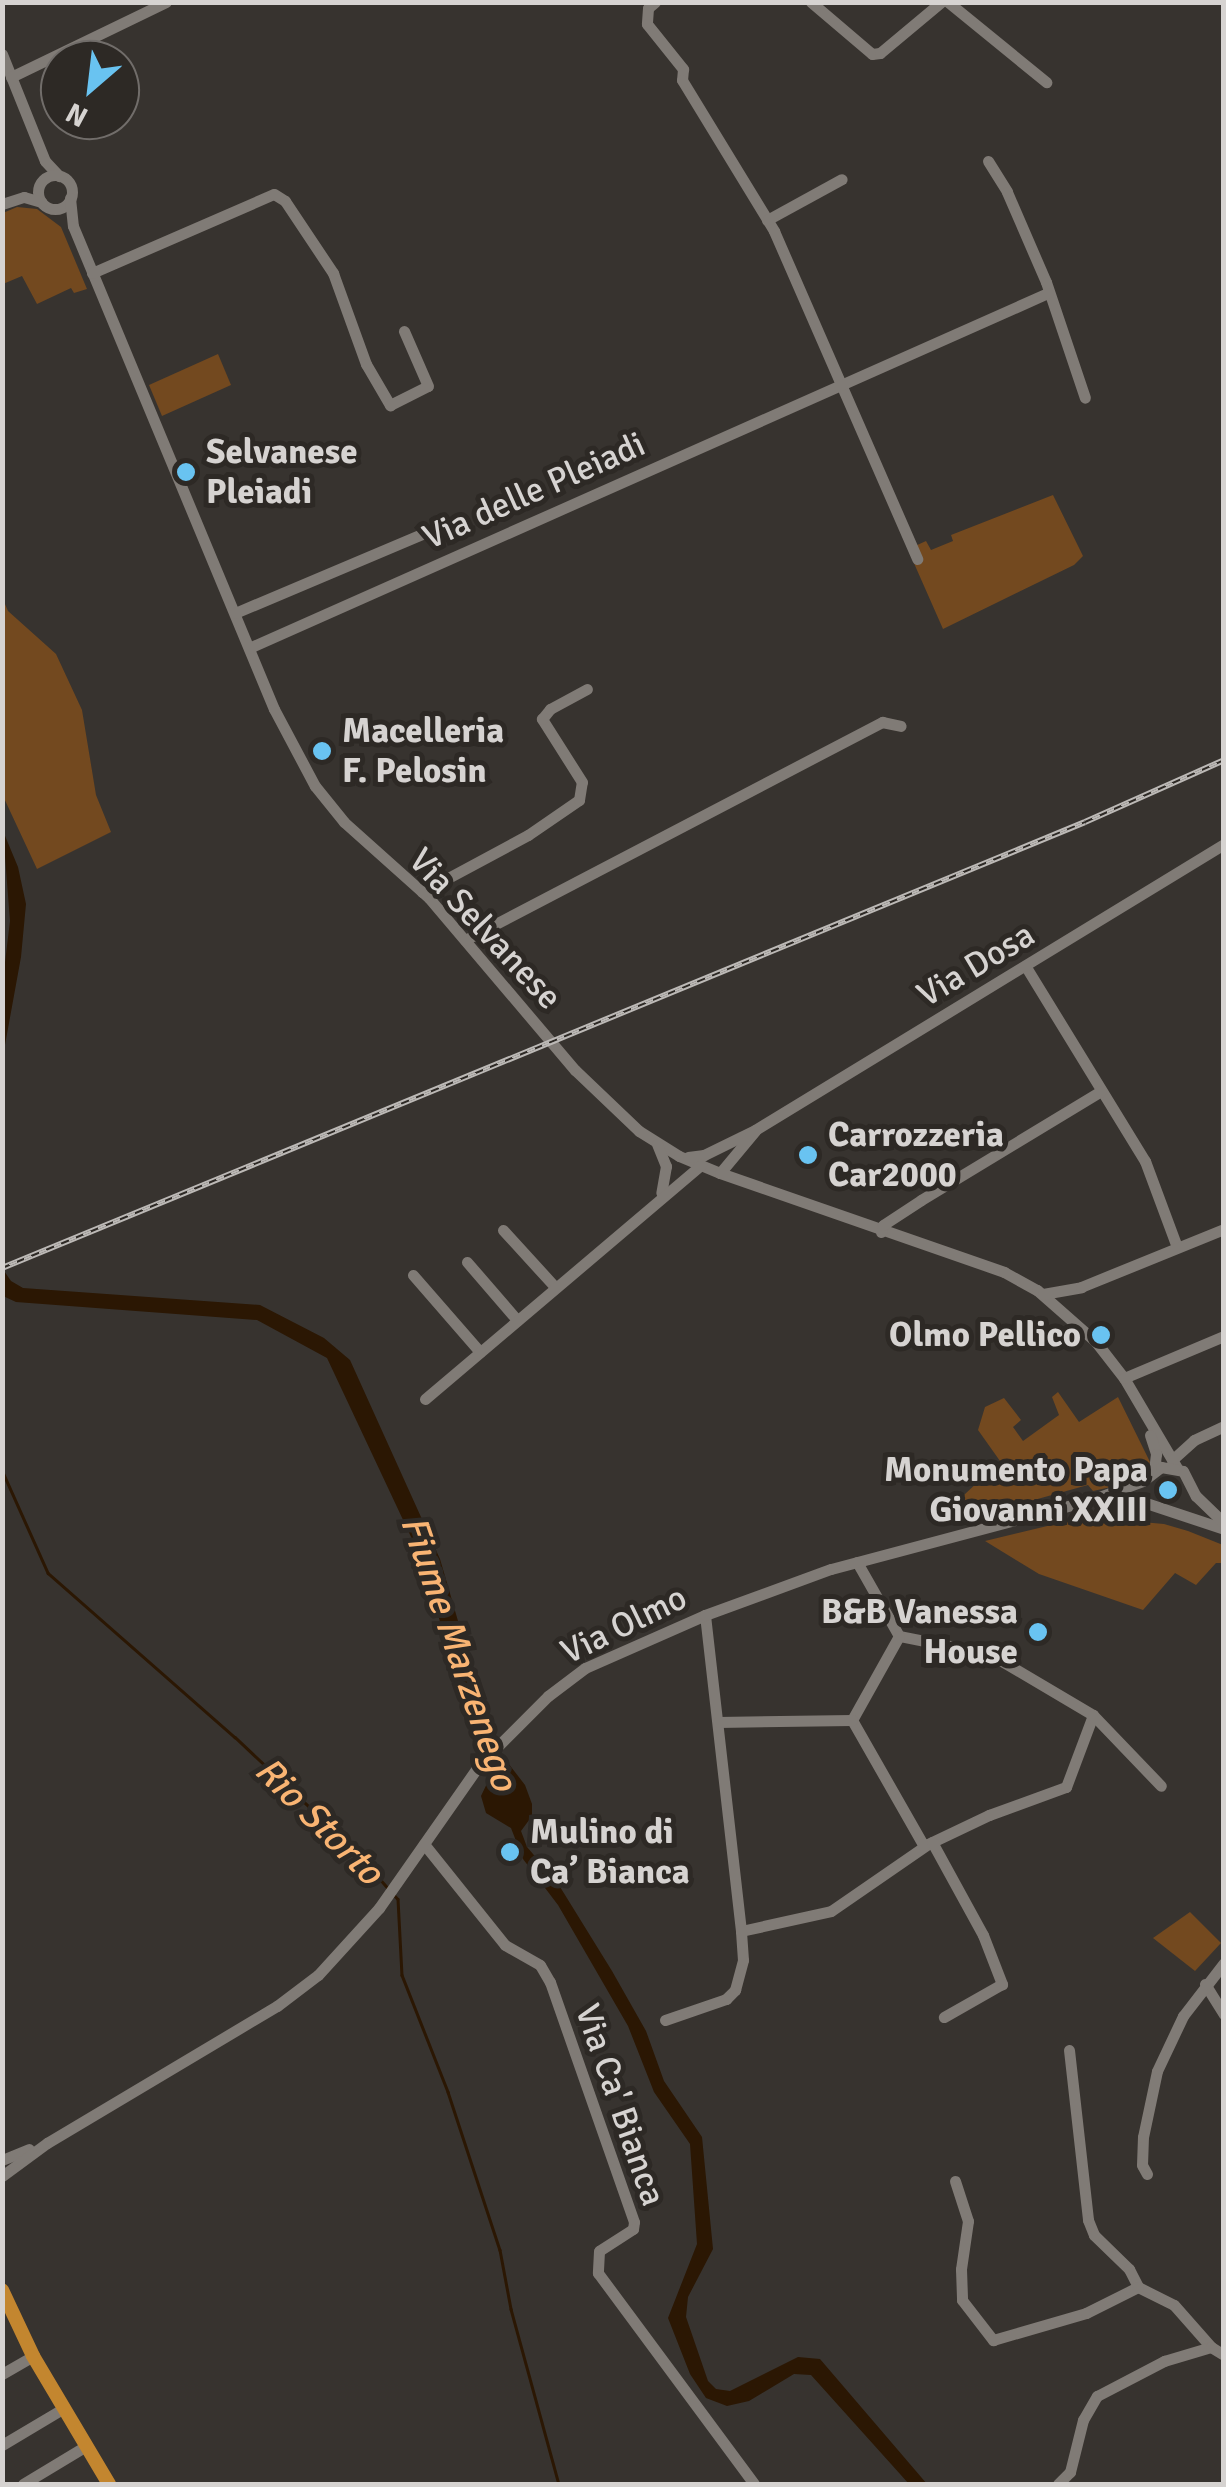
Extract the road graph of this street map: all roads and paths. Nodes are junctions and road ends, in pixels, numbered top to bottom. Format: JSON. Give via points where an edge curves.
{"nodes":[{"id":1,"x":166,"y":2,"type":"edge"},
{"id":2,"x":655,"y":2,"type":"edge"},
{"id":3,"x":811,"y":2,"type":"edge"},
{"id":4,"x":944,"y":2,"type":"edge"},
{"id":5,"x":2,"y":54,"type":"edge"},
{"id":6,"x":11,"y":77,"type":"junction"},
{"id":7,"x":1046,"y":82,"type":"dead end"},
{"id":8,"x":45,"y":161,"type":"junction"},
{"id":9,"x":988,"y":161,"type":"dead end"},
{"id":10,"x":59,"y":176,"type":"junction"},
{"id":11,"x":842,"y":179,"type":"dead end"},
{"id":12,"x":42,"y":182,"type":"junction"},
{"id":13,"x":70,"y":198,"type":"junction"},
{"id":14,"x":2,"y":201,"type":"edge"},
{"id":15,"x":47,"y":205,"type":"junction"},
{"id":16,"x":767,"y":220,"type":"junction"},
{"id":17,"x":73,"y":226,"type":"junction"},
{"id":18,"x":92,"y":273,"type":"junction"},
{"id":19,"x":1048,"y":293,"type":"junction"},
{"id":20,"x":404,"y":331,"type":"dead end"},
{"id":21,"x":840,"y":384,"type":"junction"},
{"id":22,"x":1085,"y":398,"type":"dead end"},
{"id":23,"x":429,"y":531,"type":"dead end"},
{"id":24,"x":917,"y":560,"type":"dead end"},
{"id":25,"x":235,"y":613,"type":"junction"},
{"id":26,"x":250,"y":648,"type":"junction"},
{"id":27,"x":587,"y":689,"type":"dead end"},
{"id":28,"x":901,"y":726,"type":"dead end"},
{"id":29,"x":1224,"y":844,"type":"edge"},
{"id":30,"x":422,"y":892,"type":"junction"},
{"id":31,"x":465,"y":940,"type":"junction"},
{"id":32,"x":1026,"y":967,"type":"junction"},
{"id":33,"x":1101,"y":1090,"type":"junction"},
{"id":34,"x":756,"y":1130,"type":"junction"},
{"id":35,"x":730,"y":1141,"type":"junction"},
{"id":36,"x":657,"y":1142,"type":"junction"},
{"id":37,"x":743,"y":1151,"type":"junction"},
{"id":38,"x":679,"y":1156,"type":"junction"},
{"id":39,"x":700,"y":1165,"type":"junction"},
{"id":40,"x":720,"y":1173,"type":"junction"},
{"id":41,"x":750,"y":1185,"type":"junction"},
{"id":42,"x":659,"y":1196,"type":"junction"},
{"id":43,"x":1224,"y":1228,"type":"edge"},
{"id":44,"x":504,"y":1230,"type":"dead end"},
{"id":45,"x":881,"y":1232,"type":"junction"},
{"id":46,"x":1178,"y":1247,"type":"junction"},
{"id":47,"x":467,"y":1262,"type":"dead end"},
{"id":48,"x":413,"y":1276,"type":"dead end"},
{"id":49,"x":555,"y":1287,"type":"junction"},
{"id":50,"x":1080,"y":1287,"type":"junction"},
{"id":51,"x":1043,"y":1294,"type":"junction"},
{"id":52,"x":1055,"y":1303,"type":"junction"},
{"id":53,"x":518,"y":1320,"type":"junction"},
{"id":54,"x":1073,"y":1320,"type":"junction"},
{"id":55,"x":1224,"y":1336,"type":"edge"},
{"id":56,"x":480,"y":1352,"type":"junction"},
{"id":57,"x":1124,"y":1378,"type":"junction"},
{"id":58,"x":1135,"y":1398,"type":"junction"},
{"id":59,"x":425,"y":1399,"type":"dead end"},
{"id":60,"x":1224,"y":1426,"type":"edge"},
{"id":61,"x":1174,"y":1464,"type":"junction"},
{"id":62,"x":1150,"y":1474,"type":"junction"},
{"id":63,"x":1191,"y":1489,"type":"junction"},
{"id":64,"x":1091,"y":1500,"type":"junction"},
{"id":65,"x":1150,"y":1504,"type":"junction"},
{"id":66,"x":1177,"y":1511,"type":"junction"},
{"id":67,"x":1224,"y":1526,"type":"edge"},
{"id":68,"x":857,"y":1562,"type":"junction"},
{"id":69,"x":706,"y":1615,"type":"junction"},
{"id":70,"x":898,"y":1636,"type":"junction"},
{"id":71,"x":1093,"y":1715,"type":"junction"},
{"id":72,"x":852,"y":1720,"type":"junction"},
{"id":73,"x":718,"y":1722,"type":"junction"},
{"id":74,"x":1160,"y":1786,"type":"dead end"},
{"id":75,"x":427,"y":1840,"type":"junction"},
{"id":76,"x":928,"y":1844,"type":"junction"},
{"id":77,"x":741,"y":1931,"type":"junction"},
{"id":78,"x":1224,"y":1963,"type":"edge"},
{"id":79,"x":1204,"y":1984,"type":"junction"},
{"id":80,"x":1224,"y":2015,"type":"edge"},
{"id":81,"x":944,"y":2017,"type":"dead end"},
{"id":82,"x":665,"y":2020,"type":"dead end"},
{"id":83,"x":1069,"y":2050,"type":"dead end"},
{"id":84,"x":48,"y":2142,"type":"junction"},
{"id":85,"x":2,"y":2160,"type":"edge"},
{"id":86,"x":1147,"y":2174,"type":"dead end"},
{"id":87,"x":2,"y":2176,"type":"edge"},
{"id":88,"x":955,"y":2180,"type":"dead end"},
{"id":89,"x":1138,"y":2287,"type":"junction"},
{"id":90,"x":4,"y":2297,"type":"edge"},
{"id":91,"x":1211,"y":2347,"type":"junction"},
{"id":92,"x":33,"y":2356,"type":"junction"},
{"id":93,"x":1224,"y":2356,"type":"edge"},
{"id":94,"x":2,"y":2374,"type":"edge"},
{"id":95,"x":64,"y":2408,"type":"junction"},
{"id":96,"x":2,"y":2445,"type":"edge"},
{"id":97,"x":86,"y":2446,"type":"junction"},
{"id":98,"x":23,"y":2484,"type":"edge"},
{"id":99,"x":110,"y":2484,"type":"edge"},
{"id":100,"x":754,"y":2484,"type":"edge"},
{"id":101,"x":1058,"y":2484,"type":"edge"}],
"edges":[{"from":1,"to":6,"type":"street"},
{"from":2,"to":16,"type":"street","via":[[648,24],[683,69],[682,80]]},
{"from":3,"to":4,"type":"street","via":[[872,54]]},
{"from":4,"to":7,"type":"street"},
{"from":5,"to":6,"type":"street"},
{"from":6,"to":8,"type":"street"},
{"from":8,"to":10,"type":"street"},
{"from":8,"to":12,"type":"street"},
{"from":9,"to":19,"type":"street","via":[[1008,192]]},
{"from":10,"to":12,"type":"street"},
{"from":10,"to":13,"type":"street","via":[[70,185]]},
{"from":11,"to":16,"type":"street"},
{"from":12,"to":14,"type":"street"},
{"from":12,"to":15,"type":"street"},
{"from":13,"to":15,"type":"street"},
{"from":13,"to":17,"type":"street","name":"Via Selvanese"},
{"from":14,"to":15,"type":"street","via":[[24,197]]},
{"from":15,"to":17,"type":"street","name":"Via Selvanese"},
{"from":16,"to":21,"type":"street"},
{"from":17,"to":18,"type":"street","name":"Via Selvanese"},
{"from":18,"to":20,"type":"street","via":[[274,194],[286,201],[334,273],[366,364],[390,405],[428,386]]},
{"from":18,"to":25,"type":"street","name":"Via Selvanese"},
{"from":19,"to":21,"type":"street","name":"Via delle Pleiadi"},
{"from":19,"to":22,"type":"street"},
{"from":21,"to":24,"type":"street"},
{"from":21,"to":26,"type":"street","name":"Via delle Pleiadi"},
{"from":23,"to":25,"type":"street"},
{"from":25,"to":26,"type":"street","name":"Via Selvanese"},
{"from":26,"to":30,"type":"street","name":"Via Selvanese","via":[[315,786],[360,840]]},
{"from":27,"to":30,"type":"street","via":[[542,719],[582,782],[578,800]]},
{"from":28,"to":31,"type":"street","via":[[882,722]]},
{"from":29,"to":32,"type":"street","name":"Via Dosa"},
{"from":30,"to":31,"type":"street","name":"Via Selvanese"},
{"from":31,"to":36,"type":"street","name":"Via Selvanese","via":[[575,1070]]},
{"from":32,"to":33,"type":"street"},
{"from":32,"to":34,"type":"street","name":"Via Dosa"},
{"from":33,"to":45,"type":"street","via":[[920,1200]]},
{"from":33,"to":46,"type":"street","via":[[1145,1161]]},
{"from":34,"to":35,"type":"street","name":"Via Dosa"},
{"from":34,"to":37,"type":"street"},
{"from":35,"to":38,"type":"street","name":"Via Dosa","via":[[699,1157]]},
{"from":35,"to":40,"type":"street"},
{"from":36,"to":38,"type":"street","name":"Via Selvanese"},
{"from":36,"to":42,"type":"street","via":[[666,1166]]},
{"from":37,"to":40,"type":"street"},
{"from":37,"to":41,"type":"street"},
{"from":38,"to":39,"type":"street","name":"Via Selvanese"},
{"from":39,"to":40,"type":"street","name":"Via Selvanese"},
{"from":39,"to":42,"type":"street"},
{"from":40,"to":41,"type":"street","name":"Via Selvanese"},
{"from":41,"to":45,"type":"street","name":"Via Selvanese"},
{"from":42,"to":49,"type":"street"},
{"from":43,"to":46,"type":"street"},
{"from":44,"to":49,"type":"street"},
{"from":45,"to":51,"type":"street","name":"Via Selvanese","via":[[1004,1272]]},
{"from":46,"to":50,"type":"street"},
{"from":47,"to":53,"type":"street"},
{"from":48,"to":56,"type":"street"},
{"from":49,"to":53,"type":"street"},
{"from":50,"to":51,"type":"street"},
{"from":50,"to":52,"type":"street"},
{"from":50,"to":54,"type":"street"},
{"from":51,"to":52,"type":"street","name":"Via Selvanese"},
{"from":52,"to":54,"type":"street","name":"Via Selvanese"},
{"from":53,"to":56,"type":"street"},
{"from":54,"to":57,"type":"street","name":"Via Selvanese"},
{"from":55,"to":57,"type":"street"},
{"from":56,"to":59,"type":"street"},
{"from":57,"to":58,"type":"street","name":"Via Selvanese"},
{"from":58,"to":61,"type":"street","name":"Via Selvanese"},
{"from":58,"to":62,"type":"street","name":"Via Selvanese","via":[[1156,1454]]},
{"from":60,"to":61,"type":"street","via":[[1194,1440]]},
{"from":61,"to":62,"type":"street","name":"Via Olmo"},
{"from":61,"to":63,"type":"street","name":"Via Olmo"},
{"from":62,"to":64,"type":"street","name":"Via Olmo"},
{"from":62,"to":65,"type":"street","via":[[1144,1492]]},
{"from":63,"to":66,"type":"street"},
{"from":63,"to":67,"type":"street","name":"Via Olmo"},
{"from":64,"to":65,"type":"street","name":"Via Olmo"},
{"from":64,"to":68,"type":"street","name":"Via Olmo"},
{"from":65,"to":66,"type":"street","name":"Via Olmo"},
{"from":66,"to":67,"type":"street","name":"Via Olmo"},
{"from":68,"to":69,"type":"street","name":"Via Olmo"},
{"from":68,"to":70,"type":"street"},
{"from":69,"to":73,"type":"street"},
{"from":69,"to":75,"type":"street","name":"Via Olmo","via":[[585,1668],[548,1696],[478,1765]]},
{"from":70,"to":71,"type":"street","via":[[990,1654]]},
{"from":70,"to":72,"type":"street"},
{"from":71,"to":74,"type":"street"},
{"from":71,"to":76,"type":"street","via":[[1066,1787]]},
{"from":72,"to":73,"type":"street"},
{"from":72,"to":76,"type":"street"},
{"from":73,"to":77,"type":"street"},
{"from":75,"to":84,"type":"street","name":"Via Olmo","via":[[379,1908],[297,1992]]},
{"from":75,"to":100,"type":"street","name":"Via Ca' Bianca","via":[[505,1945],[540,1965],[550,1982],[634,2222],[599,2251],[598,2273]]},
{"from":76,"to":77,"type":"street","via":[[831,1911]]},
{"from":76,"to":81,"type":"street","via":[[983,1935],[1002,1984]]},
{"from":77,"to":82,"type":"street","via":[[735,1990]]},
{"from":78,"to":79,"type":"street"},
{"from":79,"to":80,"type":"street"},
{"from":79,"to":86,"type":"street","via":[[1171,2037],[1154,2081],[1142,2150]]},
{"from":83,"to":89,"type":"street","via":[[1089,2224]]},
{"from":84,"to":85,"type":"street"},
{"from":84,"to":87,"type":"street"},
{"from":88,"to":89,"type":"street","via":[[968,2221],[962,2300],[998,2342],[1086,2314]]},
{"from":89,"to":91,"type":"street","via":[[1174,2305]]},
{"from":90,"to":92,"type":"main road"},
{"from":91,"to":93,"type":"street"},
{"from":91,"to":101,"type":"street","via":[[1141,2371],[1097,2396],[1083,2420],[1070,2472]]},
{"from":92,"to":94,"type":"street"},
{"from":92,"to":95,"type":"main road"},
{"from":95,"to":96,"type":"street"},
{"from":95,"to":97,"type":"main road"},
{"from":97,"to":98,"type":"street"},
{"from":97,"to":99,"type":"main road"}]}
